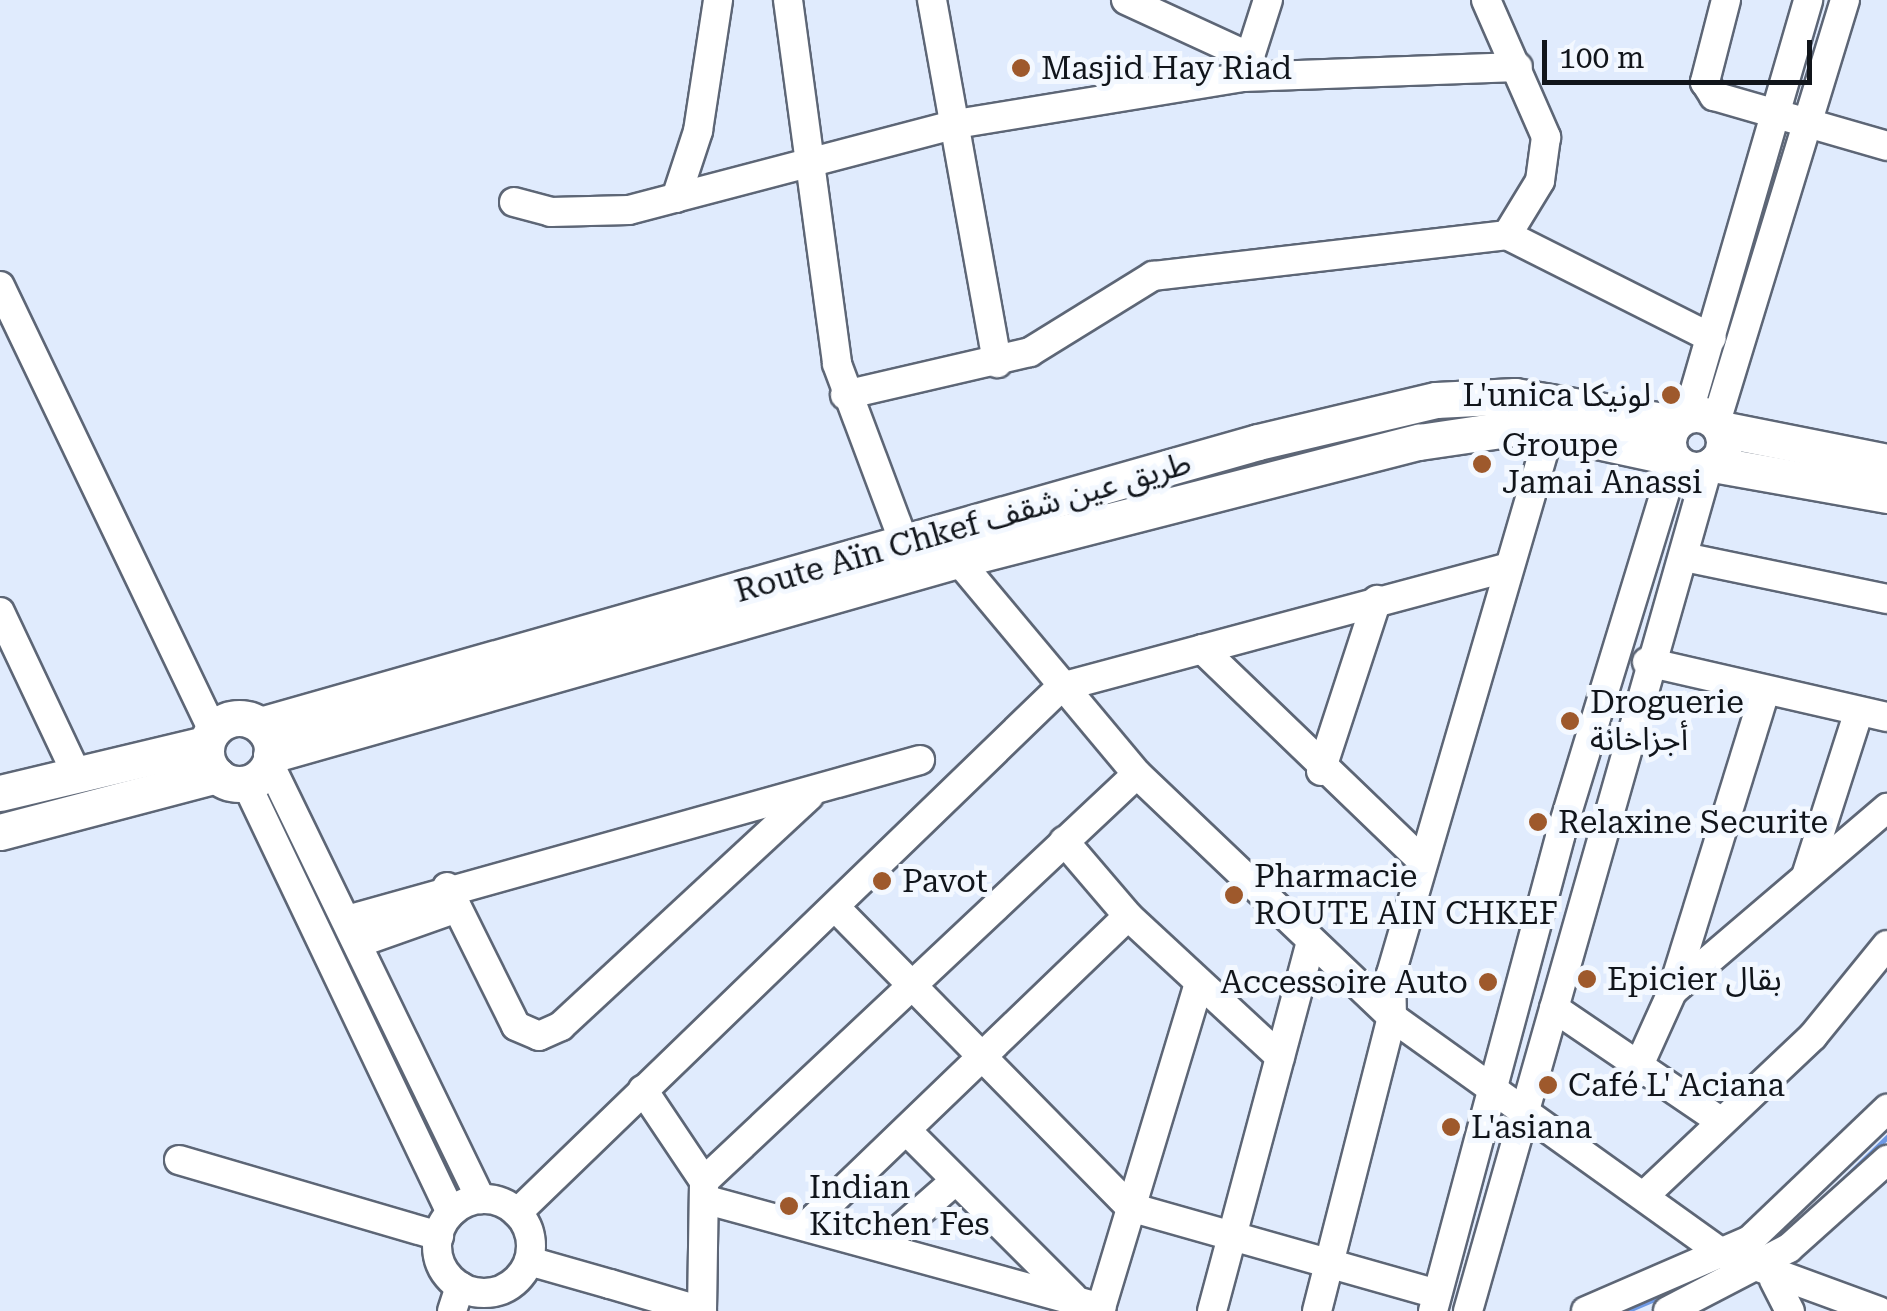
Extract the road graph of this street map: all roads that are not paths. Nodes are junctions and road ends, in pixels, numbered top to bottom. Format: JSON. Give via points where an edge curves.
{"nodes":[{"id":1,"x":718,"y":0,"type":"edge"},
{"id":2,"x":788,"y":0,"type":"edge"},
{"id":3,"x":932,"y":0,"type":"edge"},
{"id":4,"x":1126,"y":0,"type":"edge"},
{"id":5,"x":1268,"y":0,"type":"edge"},
{"id":6,"x":1486,"y":0,"type":"edge"},
{"id":7,"x":1726,"y":0,"type":"edge"},
{"id":8,"x":1808,"y":0,"type":"edge"},
{"id":9,"x":1845,"y":0,"type":"edge"},
{"id":10,"x":1246,"y":67,"type":"junction"},
{"id":11,"x":1518,"y":67,"type":"junction"},
{"id":12,"x":1769,"y":108,"type":"junction"},
{"id":13,"x":956,"y":124,"type":"junction"},
{"id":14,"x":1807,"y":128,"type":"junction"},
{"id":15,"x":1887,"y":146,"type":"edge"},
{"id":16,"x":816,"y":161,"type":"junction"},
{"id":17,"x":676,"y":198,"type":"junction"},
{"id":18,"x":514,"y":202,"type":"dead end"},
{"id":19,"x":1507,"y":236,"type":"junction"},
{"id":20,"x":0,"y":287,"type":"edge"},
{"id":21,"x":1712,"y":338,"type":"junction"},
{"id":22,"x":996,"y":363,"type":"junction"},
{"id":23,"x":845,"y":395,"type":"junction"},
{"id":24,"x":1550,"y":430,"type":"junction"},
{"id":25,"x":1696,"y":442,"type":"junction"},
{"id":26,"x":1887,"y":462,"type":"edge"},
{"id":27,"x":1887,"y":495,"type":"edge"},
{"id":28,"x":904,"y":542,"type":"junction"},
{"id":29,"x":1684,"y":557,"type":"junction"},
{"id":30,"x":958,"y":560,"type":"junction"},
{"id":31,"x":1508,"y":567,"type":"junction"},
{"id":32,"x":1887,"y":598,"type":"edge"},
{"id":33,"x":1377,"y":600,"type":"junction"},
{"id":34,"x":0,"y":612,"type":"edge"},
{"id":35,"x":1202,"y":649,"type":"junction"},
{"id":36,"x":1647,"y":662,"type":"junction"},
{"id":37,"x":1061,"y":687,"type":"junction"},
{"id":38,"x":1764,"y":694,"type":"junction"},
{"id":39,"x":1873,"y":714,"type":"edge"},
{"id":40,"x":240,"y":753,"type":"junction"},
{"id":41,"x":920,"y":760,"type":"dead end"},
{"id":42,"x":1321,"y":770,"type":"junction"},
{"id":43,"x":76,"y":772,"type":"junction"},
{"id":44,"x":1137,"y":774,"type":"junction"},
{"id":45,"x":0,"y":793,"type":"edge"},
{"id":46,"x":812,"y":793,"type":"junction"},
{"id":47,"x":1887,"y":808,"type":"edge"},
{"id":48,"x":0,"y":832,"type":"edge"},
{"id":49,"x":1064,"y":841,"type":"junction"},
{"id":50,"x":1422,"y":860,"type":"junction"},
{"id":51,"x":1805,"y":879,"type":"junction"},
{"id":52,"x":452,"y":898,"type":"junction"},
{"id":53,"x":835,"y":907,"type":"junction"},
{"id":54,"x":1128,"y":916,"type":"junction"},
{"id":55,"x":352,"y":931,"type":"junction"},
{"id":56,"x":1887,"y":944,"type":"edge"},
{"id":57,"x":1310,"y":945,"type":"junction"},
{"id":58,"x":910,"y":986,"type":"junction"},
{"id":59,"x":1198,"y":986,"type":"junction"},
{"id":60,"x":1672,"y":992,"type":"junction"},
{"id":61,"x":1554,"y":1008,"type":"junction"},
{"id":62,"x":1392,"y":1018,"type":"junction"},
{"id":63,"x":1280,"y":1057,"type":"junction"},
{"id":64,"x":1640,"y":1063,"type":"junction"},
{"id":65,"x":979,"y":1064,"type":"junction"},
{"id":66,"x":643,"y":1090,"type":"junction"},
{"id":67,"x":1494,"y":1096,"type":"junction"},
{"id":68,"x":1887,"y":1108,"type":"edge"},
{"id":69,"x":1524,"y":1115,"type":"junction"},
{"id":70,"x":1720,"y":1121,"type":"junction"},
{"id":71,"x":908,"y":1132,"type":"junction"},
{"id":72,"x":179,"y":1160,"type":"dead end"},
{"id":73,"x":1887,"y":1160,"type":"edge"},
{"id":74,"x":956,"y":1180,"type":"junction"},
{"id":75,"x":706,"y":1191,"type":"junction"},
{"id":76,"x":1646,"y":1194,"type":"junction"},
{"id":77,"x":480,"y":1199,"type":"junction"},
{"id":78,"x":1130,"y":1207,"type":"junction"},
{"id":79,"x":517,"y":1212,"type":"junction"},
{"id":80,"x":445,"y":1224,"type":"junction"},
{"id":81,"x":808,"y":1224,"type":"junction"},
{"id":82,"x":1235,"y":1236,"type":"junction"},
{"id":83,"x":882,"y":1244,"type":"junction"},
{"id":84,"x":1723,"y":1254,"type":"junction"},
{"id":85,"x":1330,"y":1259,"type":"junction"},
{"id":86,"x":529,"y":1261,"type":"junction"},
{"id":87,"x":1764,"y":1275,"type":"junction"},
{"id":88,"x":456,"y":1298,"type":"edge"},
{"id":89,"x":490,"y":1301,"type":"edge"},
{"id":90,"x":1435,"y":1302,"type":"edge"},
{"id":91,"x":1092,"y":1306,"type":"edge"},
{"id":92,"x":1883,"y":1310,"type":"edge"},
{"id":93,"x":1212,"y":1311,"type":"edge"},
{"id":94,"x":1317,"y":1311,"type":"edge"},
{"id":95,"x":1468,"y":1311,"type":"edge"},
{"id":96,"x":1586,"y":1311,"type":"edge"},
{"id":97,"x":1668,"y":1311,"type":"edge"},
{"id":98,"x":1790,"y":1311,"type":"edge"}],
"edges":[{"from":1,"to":17,"type":"street","via":[[698,131]]},
{"from":2,"to":16,"type":"street"},
{"from":3,"to":13,"type":"street"},
{"from":4,"to":10,"type":"street"},
{"from":5,"to":10,"type":"street"},
{"from":6,"to":11,"type":"street"},
{"from":7,"to":12,"type":"street","via":[[1708,90]]},
{"from":8,"to":12,"type":"street"},
{"from":9,"to":14,"type":"street"},
{"from":10,"to":11,"type":"street"},
{"from":10,"to":13,"type":"street"},
{"from":11,"to":19,"type":"street","via":[[1547,160]]},
{"from":12,"to":14,"type":"street"},
{"from":12,"to":21,"type":"street"},
{"from":13,"to":16,"type":"street"},
{"from":13,"to":22,"type":"street"},
{"from":14,"to":15,"type":"street"},
{"from":14,"to":25,"type":"street"},
{"from":16,"to":17,"type":"street"},
{"from":16,"to":23,"type":"street"},
{"from":17,"to":18,"type":"street","via":[[584,214]]},
{"from":19,"to":21,"type":"street"},
{"from":19,"to":22,"type":"street","via":[[1153,276],[1058,338]]},
{"from":20,"to":40,"type":"street"},
{"from":21,"to":25,"type":"street"},
{"from":22,"to":23,"type":"street"},
{"from":23,"to":28,"type":"street"},
{"from":24,"to":25,"type":"main road","name":"Route Aïn Chkef طريق عين شقف"},
{"from":24,"to":30,"type":"main road","name":"Route Aïn Chkef طريق عين شقف","via":[[1418,442]]},
{"from":24,"to":31,"type":"street"},
{"from":25,"to":26,"type":"main road","name":"Route Aïn Chkef طريق عين شقف"},
{"from":25,"to":27,"type":"main road","name":"Route Aïn Chkef طريق عين شقف"},
{"from":25,"to":28,"type":"main road","name":"Route Aïn Chkef طريق عين شقف","via":[[1516,396],[1436,400]]},
{"from":25,"to":29,"type":"street"},
{"from":25,"to":67,"type":"street","via":[[1560,836]]},
{"from":28,"to":40,"type":"main road","name":"Route Aïn Chkef طريق عين شقف"},
{"from":29,"to":32,"type":"street"},
{"from":29,"to":36,"type":"street"},
{"from":30,"to":37,"type":"street"},
{"from":30,"to":40,"type":"main road","name":"Route Aïn Chkef طريق عين شقف"},
{"from":31,"to":33,"type":"street"},
{"from":31,"to":50,"type":"street"},
{"from":33,"to":35,"type":"street"},
{"from":33,"to":42,"type":"street"},
{"from":34,"to":43,"type":"street"},
{"from":35,"to":37,"type":"street"},
{"from":35,"to":42,"type":"street"},
{"from":36,"to":38,"type":"street"},
{"from":36,"to":61,"type":"street"},
{"from":37,"to":44,"type":"street"},
{"from":37,"to":53,"type":"street"},
{"from":38,"to":39,"type":"street"},
{"from":38,"to":60,"type":"street"},
{"from":39,"to":51,"type":"street"},
{"from":40,"to":43,"type":"main road","name":"Route Aïn Chkef طريق عين شقف"},
{"from":40,"to":48,"type":"main road","name":"Route Aïn Chkef طريق عين شقف"},
{"from":40,"to":55,"type":"street"},
{"from":40,"to":80,"type":"street"},
{"from":41,"to":46,"type":"street"},
{"from":42,"to":50,"type":"street"},
{"from":43,"to":45,"type":"main road","name":"Route Aïn Chkef طريق عين شقف"},
{"from":44,"to":49,"type":"street"},
{"from":44,"to":57,"type":"street"},
{"from":46,"to":52,"type":"street"},
{"from":46,"to":52,"type":"street","via":[[539,1036],[516,1026]]},
{"from":47,"to":51,"type":"street"},
{"from":49,"to":54,"type":"street"},
{"from":49,"to":58,"type":"street"},
{"from":50,"to":62,"type":"street","via":[[1391,974]]},
{"from":51,"to":60,"type":"street"},
{"from":52,"to":55,"type":"street"},
{"from":53,"to":58,"type":"street"},
{"from":53,"to":66,"type":"street"},
{"from":54,"to":59,"type":"street"},
{"from":54,"to":65,"type":"street"},
{"from":55,"to":77,"type":"street"},
{"from":56,"to":70,"type":"street","via":[[1814,1036]]},
{"from":57,"to":62,"type":"street"},
{"from":57,"to":63,"type":"street"},
{"from":58,"to":65,"type":"street"},
{"from":58,"to":75,"type":"street"},
{"from":59,"to":63,"type":"street"},
{"from":59,"to":78,"type":"street"},
{"from":60,"to":64,"type":"street"},
{"from":61,"to":64,"type":"street"},
{"from":61,"to":69,"type":"street"},
{"from":62,"to":67,"type":"street"},
{"from":62,"to":85,"type":"street"},
{"from":63,"to":82,"type":"street"},
{"from":64,"to":70,"type":"street"},
{"from":65,"to":71,"type":"street"},
{"from":65,"to":78,"type":"street"},
{"from":66,"to":75,"type":"street"},
{"from":66,"to":79,"type":"street"},
{"from":67,"to":69,"type":"street"},
{"from":67,"to":90,"type":"street"},
{"from":68,"to":84,"type":"street","via":[[1800,1201]]},
{"from":69,"to":76,"type":"street"},
{"from":69,"to":95,"type":"street"},
{"from":70,"to":76,"type":"street"},
{"from":71,"to":74,"type":"street"},
{"from":71,"to":81,"type":"street"},
{"from":72,"to":80,"type":"street"},
{"from":73,"to":87,"type":"street"},
{"from":74,"to":83,"type":"street"},
{"from":74,"to":91,"type":"street"},
{"from":75,"to":81,"type":"street"},
{"from":75,"to":86,"type":"street","via":[[702,1311]]},
{"from":76,"to":84,"type":"street"},
{"from":77,"to":79,"type":"street"},
{"from":77,"to":80,"type":"street"},
{"from":78,"to":82,"type":"street"},
{"from":78,"to":91,"type":"street"},
{"from":79,"to":86,"type":"street","via":[[530,1238]]},
{"from":80,"to":88,"type":"street","via":[[443,1267]]},
{"from":81,"to":83,"type":"street"},
{"from":82,"to":85,"type":"street"},
{"from":82,"to":93,"type":"street"},
{"from":83,"to":91,"type":"street"},
{"from":84,"to":87,"type":"street"},
{"from":84,"to":96,"type":"street"},
{"from":85,"to":90,"type":"street"},
{"from":85,"to":94,"type":"street"},
{"from":86,"to":89,"type":"street"},
{"from":87,"to":92,"type":"street"},
{"from":87,"to":97,"type":"street"},
{"from":87,"to":98,"type":"street"},
{"from":88,"to":89,"type":"street"}]}
